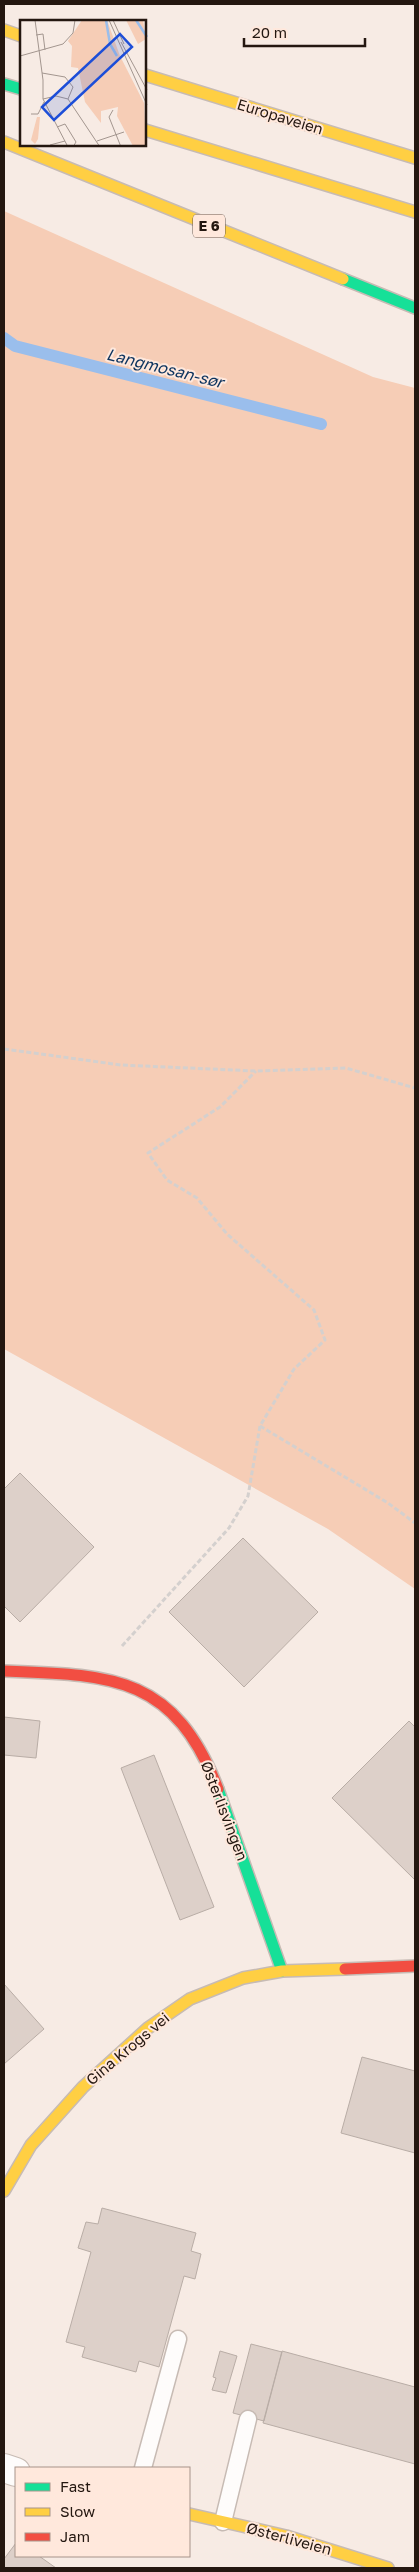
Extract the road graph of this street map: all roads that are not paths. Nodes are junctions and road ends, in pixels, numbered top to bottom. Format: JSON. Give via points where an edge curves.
{"nodes":[{"id":1,"x":4,"y":30,"type":"edge"},
{"id":2,"x":20,"y":36,"type":"edge"},
{"id":3,"x":146,"y":75,"type":"edge"},
{"id":4,"x":4,"y":84,"type":"edge"},
{"id":5,"x":20,"y":89,"type":"edge"},
{"id":6,"x":146,"y":130,"type":"edge"},
{"id":7,"x":4,"y":142,"type":"edge"},
{"id":8,"x":415,"y":158,"type":"edge"},
{"id":9,"x":415,"y":212,"type":"edge"},
{"id":10,"x":415,"y":308,"type":"edge"},
{"id":11,"x":4,"y":1671,"type":"edge"},
{"id":12,"x":415,"y":1966,"type":"edge"},
{"id":13,"x":282,"y":1971,"type":"junction"},
{"id":14,"x":4,"y":2191,"type":"edge"},
{"id":15,"x":178,"y":2339,"type":"dead end"},
{"id":16,"x":248,"y":2419,"type":"dead end"},
{"id":17,"x":143,"y":2467,"type":"edge"},
{"id":18,"x":190,"y":2514,"type":"edge"},
{"id":19,"x":223,"y":2522,"type":"junction"},
{"id":20,"x":388,"y":2568,"type":"edge"}],
"edges":[{"from":1,"to":2,"type":"main road"},
{"from":3,"to":8,"type":"main road","name":"Europaveien"},
{"from":4,"to":5,"type":"main road"},
{"from":6,"to":9,"type":"main road"},
{"from":7,"to":10,"type":"main road","number":"E 6"},
{"from":11,"to":13,"type":"main road","name":"Østerlisvingen","via":[[100,1676],[132,1686],[157,1700],[181,1723],[219,1788]]},
{"from":12,"to":13,"type":"main road","name":"Gina Krogs vei"},
{"from":13,"to":14,"type":"main road","name":"Gina Krogs vei","via":[[243,1978],[190,1999],[148,2028],[83,2087],[32,2145]]},
{"from":15,"to":17,"type":"lane"},
{"from":16,"to":19,"type":"lane"},
{"from":18,"to":19,"type":"main road","name":"Østerliveien"},
{"from":19,"to":20,"type":"main road","name":"Østerliveien","via":[[286,2536]]}]}
